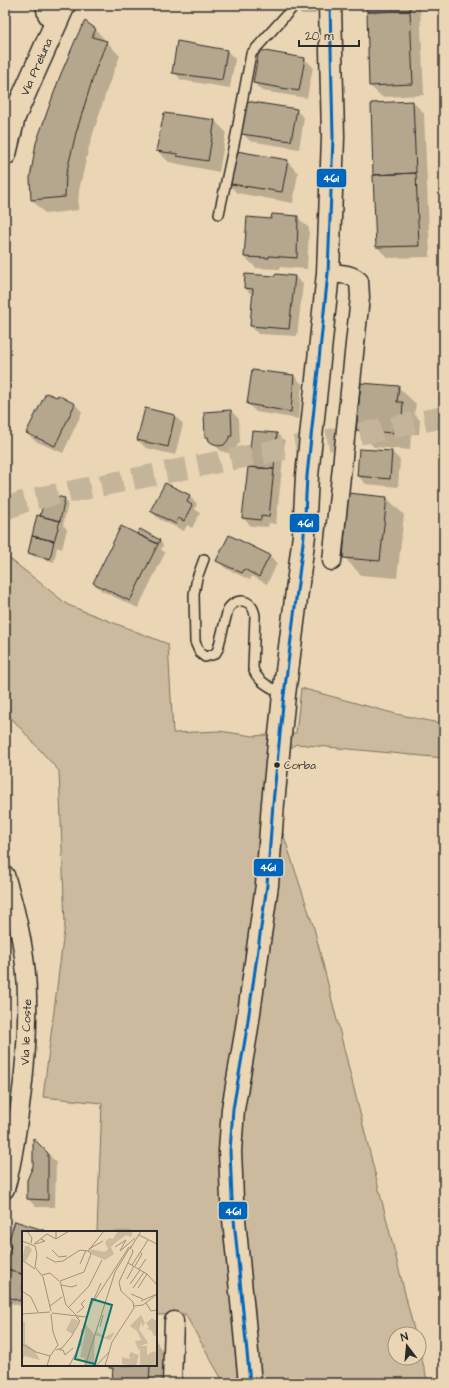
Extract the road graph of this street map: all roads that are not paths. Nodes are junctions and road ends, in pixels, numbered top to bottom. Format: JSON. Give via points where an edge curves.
{"nodes":[{"id":1,"x":45,"y":5,"type":"edge"},
{"id":2,"x":64,"y":5,"type":"edge"},
{"id":3,"x":295,"y":5,"type":"edge"},
{"id":4,"x":330,"y":5,"type":"edge"},
{"id":5,"x":54,"y":25,"type":"junction"},
{"id":6,"x":5,"y":154,"type":"edge"},
{"id":7,"x":219,"y":214,"type":"dead end"},
{"id":8,"x":328,"y":273,"type":"junction"},
{"id":9,"x":204,"y":560,"type":"dead end"},
{"id":10,"x":332,"y":561,"type":"dead end"},
{"id":11,"x":284,"y":695,"type":"junction"},
{"id":12,"x":5,"y":875,"type":"edge"},
{"id":13,"x":5,"y":1189,"type":"edge"},
{"id":14,"x":174,"y":1321,"type":"dead end"},
{"id":15,"x":172,"y":1383,"type":"edge"},
{"id":16,"x":250,"y":1383,"type":"edge"}],
"edges":[{"from":1,"to":5,"type":"street","name":"Via Preluna"},
{"from":2,"to":5,"type":"street"},
{"from":3,"to":7,"type":"lane","via":[[251,54]]},
{"from":4,"to":8,"type":"street","via":[[333,137]]},
{"from":5,"to":6,"type":"street","name":"Via Preluna","via":[[14,117]]},
{"from":8,"to":10,"type":"street","via":[[354,277],[359,281],[360,297]]},
{"from":8,"to":11,"type":"street","via":[[307,476],[304,535]]},
{"from":9,"to":11,"type":"lane","via":[[194,594],[195,642],[200,653],[205,657],[215,654],[231,604],[237,601],[250,603],[255,611],[254,674]]},
{"from":11,"to":16,"type":"street","via":[[267,885],[233,1109],[230,1151],[232,1199]]},
{"from":12,"to":13,"type":"street","name":"Via le Coste","via":[[20,932],[27,996],[24,1071],[14,1152]]},
{"from":14,"to":15,"type":"street"}]}
